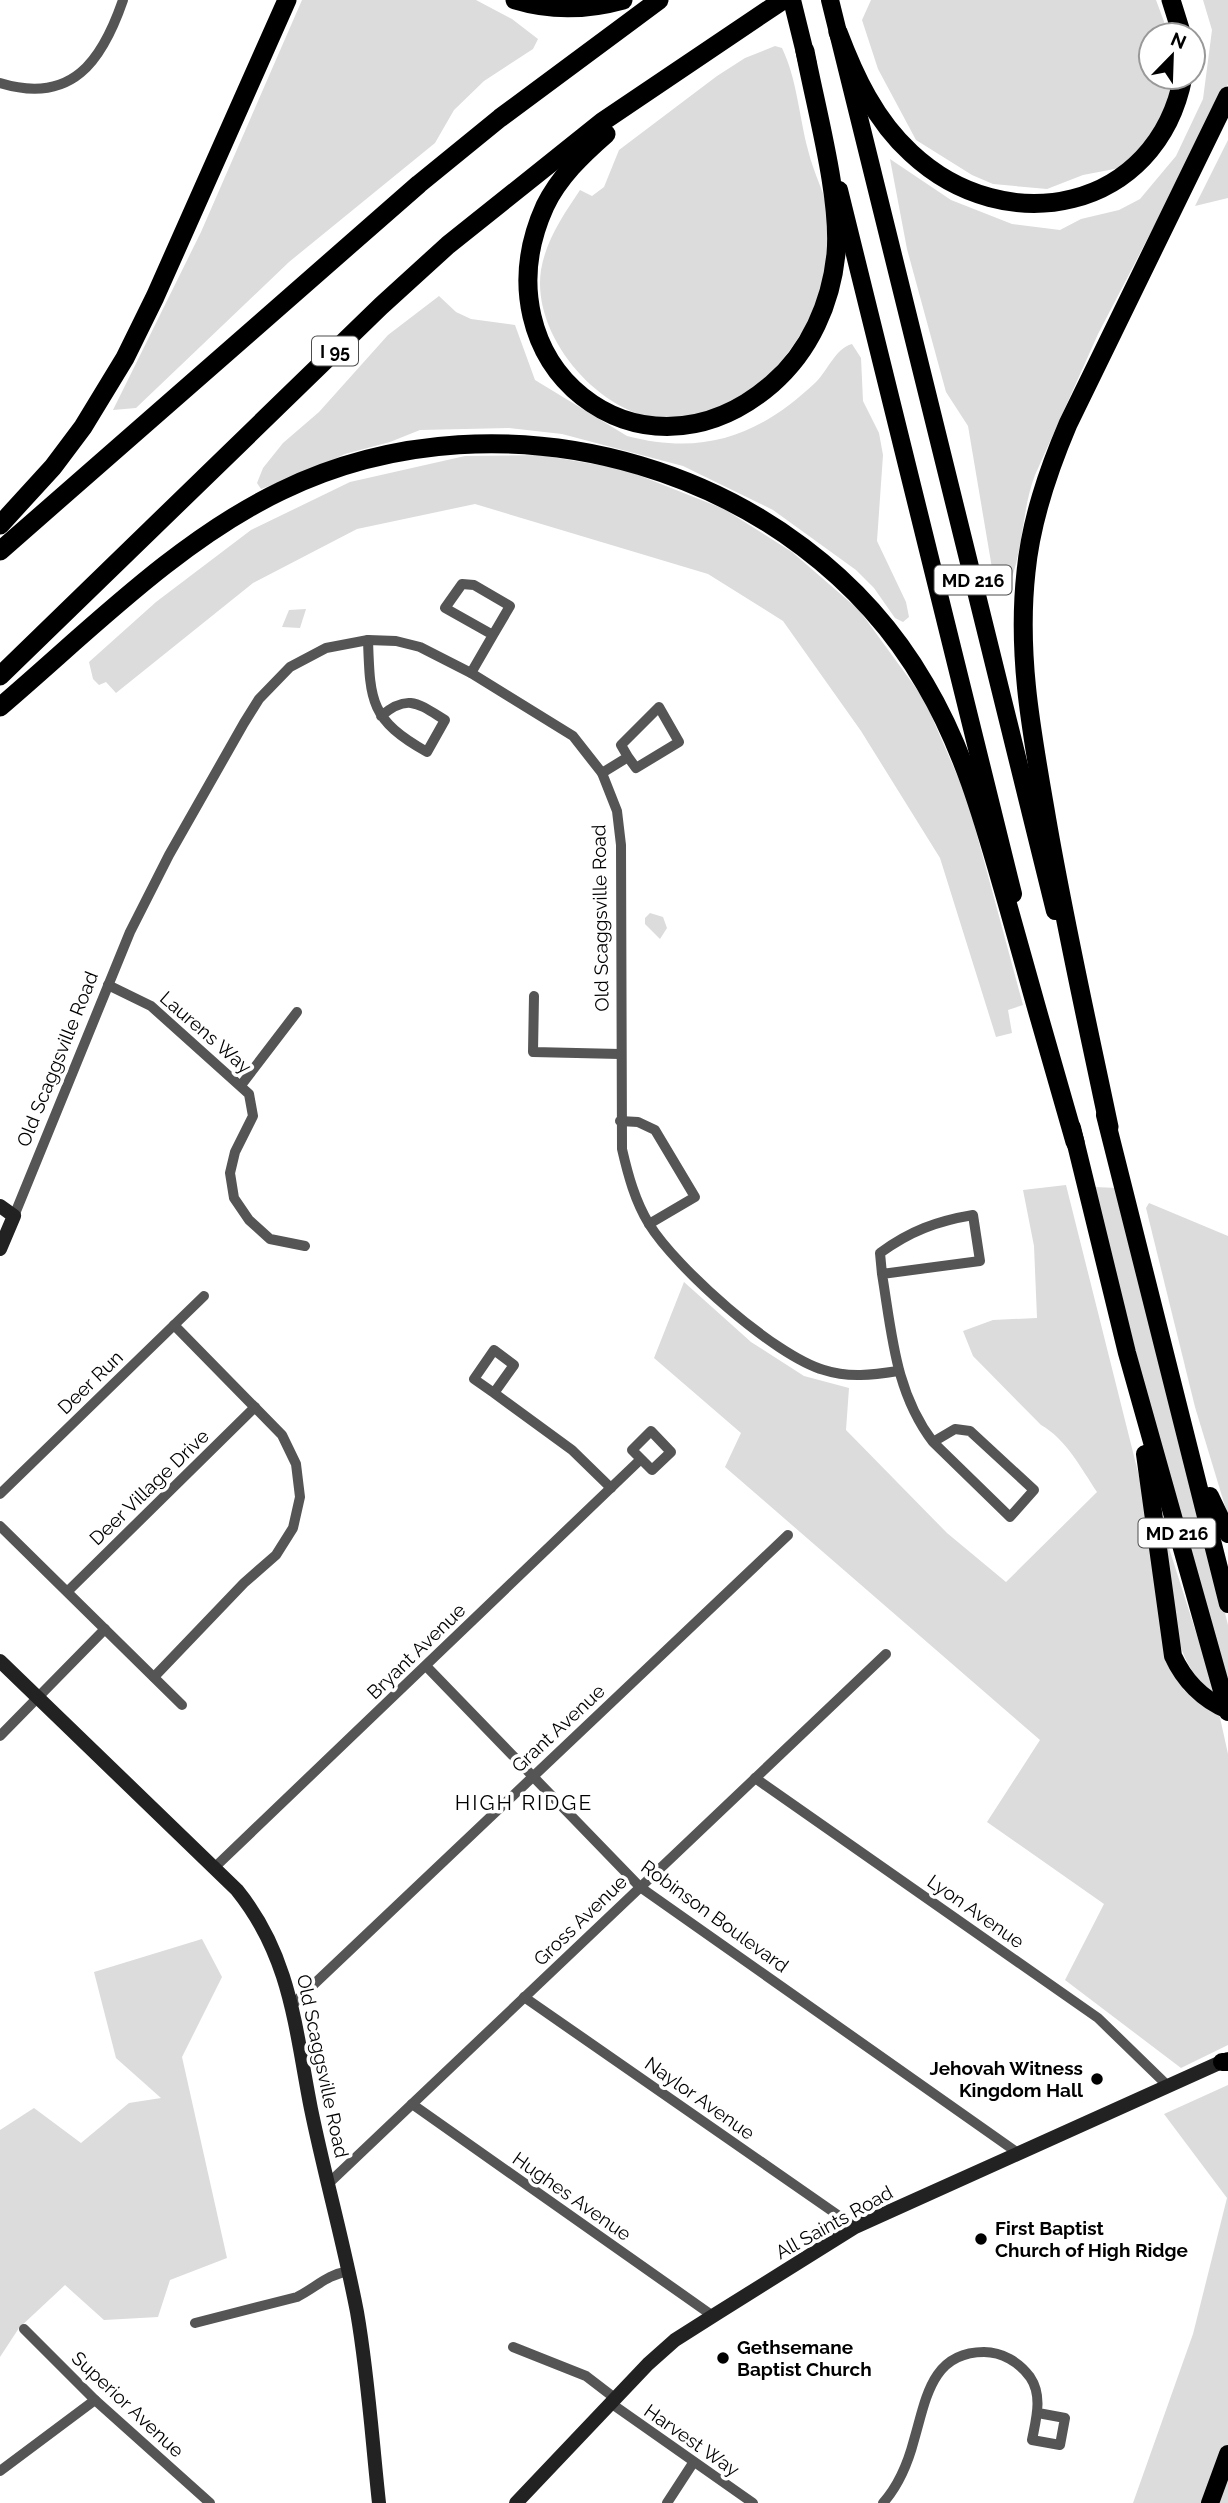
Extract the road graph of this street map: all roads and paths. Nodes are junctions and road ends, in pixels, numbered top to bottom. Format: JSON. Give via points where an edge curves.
{"nodes":[{"id":1,"x":122,"y":0,"type":"edge"},
{"id":2,"x":287,"y":0,"type":"edge"},
{"id":3,"x":515,"y":0,"type":"edge"},
{"id":4,"x":622,"y":0,"type":"edge"},
{"id":5,"x":659,"y":0,"type":"edge"},
{"id":6,"x":783,"y":0,"type":"edge"},
{"id":7,"x":792,"y":0,"type":"edge"},
{"id":8,"x":830,"y":0,"type":"edge"},
{"id":9,"x":1171,"y":0,"type":"edge"},
{"id":10,"x":1178,"y":21,"type":"edge"},
{"id":11,"x":838,"y":32,"type":"junction"},
{"id":12,"x":805,"y":51,"type":"junction"},
{"id":13,"x":696,"y":56,"type":"junction"},
{"id":14,"x":0,"y":83,"type":"edge"},
{"id":15,"x":1179,"y":91,"type":"edge"},
{"id":16,"x":1228,"y":96,"type":"edge"},
{"id":17,"x":0,"y":525,"type":"edge"},
{"id":18,"x":0,"y":551,"type":"edge"},
{"id":19,"x":493,"y":635,"type":"junction"},
{"id":20,"x":368,"y":640,"type":"junction"},
{"id":21,"x":471,"y":673,"type":"junction"},
{"id":22,"x":0,"y":676,"type":"edge"},
{"id":23,"x":0,"y":707,"type":"edge"},
{"id":24,"x":381,"y":716,"type":"junction"},
{"id":25,"x":628,"y":757,"type":"junction"},
{"id":26,"x":602,"y":773,"type":"junction"},
{"id":27,"x":108,"y":985,"type":"junction"},
{"id":28,"x":534,"y":996,"type":"dead end"},
{"id":29,"x":297,"y":1012,"type":"dead end"},
{"id":30,"x":620,"y":1054,"type":"junction"},
{"id":31,"x":242,"y":1084,"type":"junction"},
{"id":32,"x":620,"y":1121,"type":"junction"},
{"id":33,"x":1108,"y":1128,"type":"junction"},
{"id":34,"x":1075,"y":1142,"type":"junction"},
{"id":35,"x":0,"y":1206,"type":"edge"},
{"id":36,"x":14,"y":1216,"type":"junction"},
{"id":37,"x":649,"y":1224,"type":"junction"},
{"id":38,"x":305,"y":1246,"type":"dead end"},
{"id":39,"x":0,"y":1249,"type":"edge"},
{"id":40,"x":882,"y":1274,"type":"junction"},
{"id":41,"x":204,"y":1296,"type":"dead end"},
{"id":42,"x":174,"y":1325,"type":"junction"},
{"id":43,"x":1161,"y":1342,"type":"junction"},
{"id":44,"x":1127,"y":1353,"type":"junction"},
{"id":45,"x":898,"y":1371,"type":"junction"},
{"id":46,"x":494,"y":1393,"type":"dead end"},
{"id":47,"x":255,"y":1407,"type":"junction"},
{"id":48,"x":933,"y":1442,"type":"junction"},
{"id":49,"x":641,"y":1459,"type":"dead end"},
{"id":50,"x":611,"y":1488,"type":"junction"},
{"id":51,"x":0,"y":1494,"type":"edge"},
{"id":52,"x":0,"y":1526,"type":"edge"},
{"id":53,"x":1228,"y":1534,"type":"edge"},
{"id":54,"x":788,"y":1535,"type":"dead end"},
{"id":55,"x":68,"y":1591,"type":"junction"},
{"id":56,"x":1228,"y":1604,"type":"edge"},
{"id":57,"x":105,"y":1629,"type":"junction"},
{"id":58,"x":886,"y":1654,"type":"dead end"},
{"id":59,"x":0,"y":1661,"type":"edge"},
{"id":60,"x":426,"y":1665,"type":"junction"},
{"id":61,"x":154,"y":1677,"type":"junction"},
{"id":62,"x":40,"y":1698,"type":"junction"},
{"id":63,"x":182,"y":1705,"type":"dead end"},
{"id":64,"x":1228,"y":1711,"type":"edge"},
{"id":65,"x":0,"y":1736,"type":"edge"},
{"id":66,"x":533,"y":1777,"type":"junction"},
{"id":67,"x":755,"y":1778,"type":"junction"},
{"id":68,"x":215,"y":1867,"type":"junction"},
{"id":69,"x":640,"y":1887,"type":"junction"},
{"id":70,"x":524,"y":1997,"type":"junction"},
{"id":71,"x":292,"y":2005,"type":"junction"},
{"id":72,"x":1226,"y":2061,"type":"edge"},
{"id":73,"x":1167,"y":2085,"type":"junction"},
{"id":74,"x":412,"y":2104,"type":"junction"},
{"id":75,"x":1018,"y":2153,"type":"junction"},
{"id":76,"x":330,"y":2182,"type":"junction"},
{"id":77,"x":855,"y":2227,"type":"junction"},
{"id":78,"x":349,"y":2271,"type":"junction"},
{"id":79,"x":713,"y":2316,"type":"junction"},
{"id":80,"x":195,"y":2323,"type":"dead end"},
{"id":81,"x":24,"y":2329,"type":"dead end"},
{"id":82,"x":513,"y":2347,"type":"dead end"},
{"id":83,"x":95,"y":2400,"type":"junction"},
{"id":84,"x":614,"y":2401,"type":"junction"},
{"id":85,"x":1038,"y":2413,"type":"dead end"},
{"id":86,"x":1228,"y":2454,"type":"edge"},
{"id":87,"x":693,"y":2463,"type":"junction"},
{"id":88,"x":0,"y":2471,"type":"edge"},
{"id":89,"x":886,"y":2502,"type":"edge"},
{"id":90,"x":210,"y":2503,"type":"edge"},
{"id":91,"x":379,"y":2503,"type":"edge"},
{"id":92,"x":516,"y":2503,"type":"edge"},
{"id":93,"x":667,"y":2503,"type":"edge"},
{"id":94,"x":753,"y":2503,"type":"edge"},
{"id":95,"x":1210,"y":2503,"type":"edge"}],
"edges":[{"from":1,"to":14,"type":"street","via":[[110,38],[89,67],[75,77],[35,89]]},
{"from":2,"to":17,"type":"highway","via":[[125,358],[83,427]]},
{"from":3,"to":4,"type":"highway","via":[[587,8]]},
{"from":5,"to":18,"type":"highway","via":[[419,184]]},
{"from":6,"to":13,"type":"highway","number":"I 95"},
{"from":7,"to":12,"type":"main road","number":"MD 216"},
{"from":8,"to":11,"type":"main road","number":"MD 216"},
{"from":9,"to":10,"type":"highway"},
{"from":11,"to":15,"type":"highway","via":[[863,92],[894,137],[913,155],[962,186],[1018,202],[1076,199],[1128,174],[1147,157],[1172,118]]},
{"from":11,"to":33,"type":"main road","number":"MD 216"},
{"from":12,"to":13,"type":"highway","via":[[836,227],[827,300],[806,345],[757,396],[713,420],[661,426],[636,423],[590,402],[556,370],[534,329],[527,286],[529,261],[546,205],[573,164]]},
{"from":12,"to":34,"type":"main road","number":"MD 216"},
{"from":13,"to":22,"type":"highway","number":"I 95","via":[[526,180],[448,245]]},
{"from":16,"to":33,"type":"highway","via":[[1068,424],[1047,477],[1026,568],[1022,632],[1026,700]]},
{"from":19,"to":19,"type":"street","via":[[510,606],[474,585],[462,584],[445,608]]},
{"from":19,"to":21,"type":"street"},
{"from":20,"to":21,"type":"street","name":"Old Scaggsville Road","via":[[420,647]]},
{"from":20,"to":24,"type":"street","via":[[369,688]]},
{"from":20,"to":27,"type":"street","name":"Old Scaggsville Road","via":[[309,656],[275,680],[259,699],[143,903]]},
{"from":21,"to":26,"type":"street","name":"Old Scaggsville Road","via":[[573,736]]},
{"from":23,"to":34,"type":"highway","via":[[219,526],[282,491],[360,461],[445,446],[536,445],[617,458],[697,485],[754,515],[820,561],[874,614],[924,682],[949,728],[981,813]]},
{"from":24,"to":24,"type":"street","via":[[397,734],[427,752],[445,720],[412,702],[401,702]]},
{"from":25,"to":25,"type":"street","via":[[621,745],[659,707],[678,742],[636,768]]},
{"from":25,"to":26,"type":"street"},
{"from":26,"to":30,"type":"street","name":"Old Scaggsville Road","via":[[617,811],[621,845]]},
{"from":27,"to":31,"type":"street","name":"Laurens Way","via":[[150,1006]]},
{"from":27,"to":36,"type":"street","name":"Old Scaggsville Road"},
{"from":28,"to":30,"type":"street","via":[[533,1052]]},
{"from":29,"to":31,"type":"street"},
{"from":30,"to":32,"type":"street","name":"Old Scaggsville Road"},
{"from":31,"to":38,"type":"street","name":"Laurens Way","via":[[253,1116],[232,1163],[234,1198],[270,1239]]},
{"from":32,"to":37,"type":"street","name":"Old Scaggsville Road","via":[[626,1167]]},
{"from":32,"to":37,"type":"street","via":[[638,1122],[655,1130],[695,1197]]},
{"from":33,"to":43,"type":"main road","number":"MD 216"},
{"from":34,"to":44,"type":"main road","number":"MD 216"},
{"from":35,"to":36,"type":"street"},
{"from":36,"to":39,"type":"street","name":"Old Scaggsville Road"},
{"from":37,"to":45,"type":"street","name":"Old Scaggsville Road","via":[[691,1275],[796,1359],[841,1375]]},
{"from":40,"to":40,"type":"street","via":[[980,1261],[973,1216],[946,1219],[902,1237],[880,1252]]},
{"from":40,"to":45,"type":"street"},
{"from":41,"to":42,"type":"street","name":"Deer Run"},
{"from":42,"to":47,"type":"street"},
{"from":42,"to":51,"type":"street","name":"Deer Run"},
{"from":43,"to":53,"type":"main road","via":[[1209,1493]]},
{"from":43,"to":56,"type":"main road","number":"MD 216"},
{"from":44,"to":64,"type":"main road","number":"MD 216"},
{"from":44,"to":64,"type":"main road","via":[[1154,1506],[1169,1640],[1180,1671],[1207,1699]]},
{"from":45,"to":48,"type":"street","via":[[912,1410]]},
{"from":46,"to":50,"type":"street","via":[[572,1450]]},
{"from":47,"to":55,"type":"street","name":"Deer Village Drive"},
{"from":47,"to":61,"type":"street","via":[[282,1435],[296,1464],[300,1497],[293,1528],[276,1555]]},
{"from":48,"to":48,"type":"street","via":[[956,1429],[970,1431],[1034,1490],[1010,1517]]},
{"from":49,"to":50,"type":"street","name":"Bryant Avenue"},
{"from":50,"to":60,"type":"street","name":"Bryant Avenue"},
{"from":52,"to":55,"type":"street"},
{"from":54,"to":66,"type":"street","name":"Grant Avenue"},
{"from":55,"to":57,"type":"street"},
{"from":57,"to":61,"type":"street"},
{"from":57,"to":62,"type":"street"},
{"from":58,"to":67,"type":"street","name":"Gross Avenue"},
{"from":59,"to":62,"type":"street","name":"Old Scaggsville Road"},
{"from":60,"to":66,"type":"street","name":"Robinson Boulevard"},
{"from":60,"to":68,"type":"street","name":"Bryant Avenue"},
{"from":61,"to":63,"type":"street"},
{"from":62,"to":65,"type":"street"},
{"from":62,"to":68,"type":"street","name":"Old Scaggsville Road"},
{"from":66,"to":69,"type":"street","name":"Robinson Boulevard"},
{"from":66,"to":71,"type":"street","name":"Grant Avenue"},
{"from":67,"to":69,"type":"street","name":"Gross Avenue"},
{"from":67,"to":73,"type":"street","name":"Lyon Avenue","via":[[1098,2018]]},
{"from":68,"to":71,"type":"street","name":"Old Scaggsville Road","via":[[262,1925]]},
{"from":69,"to":70,"type":"street","name":"Gross Avenue"},
{"from":69,"to":75,"type":"street","name":"Robinson Boulevard"},
{"from":70,"to":74,"type":"street","name":"Gross Avenue"},
{"from":70,"to":77,"type":"street","name":"Naylor Avenue"},
{"from":71,"to":76,"type":"street","name":"Old Scaggsville Road"},
{"from":72,"to":73,"type":"street","name":"All Saints Road"},
{"from":73,"to":75,"type":"street","name":"All Saints Road"},
{"from":74,"to":76,"type":"street","name":"Gross Avenue"},
{"from":74,"to":79,"type":"street","name":"Hughes Avenue"},
{"from":75,"to":77,"type":"street","name":"All Saints Road"},
{"from":76,"to":78,"type":"street","name":"Old Scaggsville Road"},
{"from":77,"to":79,"type":"street","name":"All Saints Road"},
{"from":78,"to":80,"type":"street","via":[[327,2276],[297,2297]]},
{"from":78,"to":91,"type":"street","name":"Old Scaggsville Road","via":[[364,2354]]},
{"from":79,"to":84,"type":"street","name":"All Saints Road","via":[[662,2351]]},
{"from":81,"to":83,"type":"street","name":"Superior Avenue"},
{"from":82,"to":84,"type":"street","name":"Harvest Way","via":[[586,2376]]},
{"from":83,"to":88,"type":"street"},
{"from":83,"to":90,"type":"street","name":"Superior Avenue"},
{"from":84,"to":87,"type":"street","name":"Harvest Way"},
{"from":84,"to":92,"type":"street","name":"All Saints Road"},
{"from":85,"to":89,"type":"street","via":[[1035,2386],[1014,2361],[982,2352],[952,2360],[931,2382],[907,2463]]},
{"from":86,"to":95,"type":"main road"},
{"from":87,"to":93,"type":"street"},
{"from":87,"to":94,"type":"street","name":"Harvest Way"}]}
